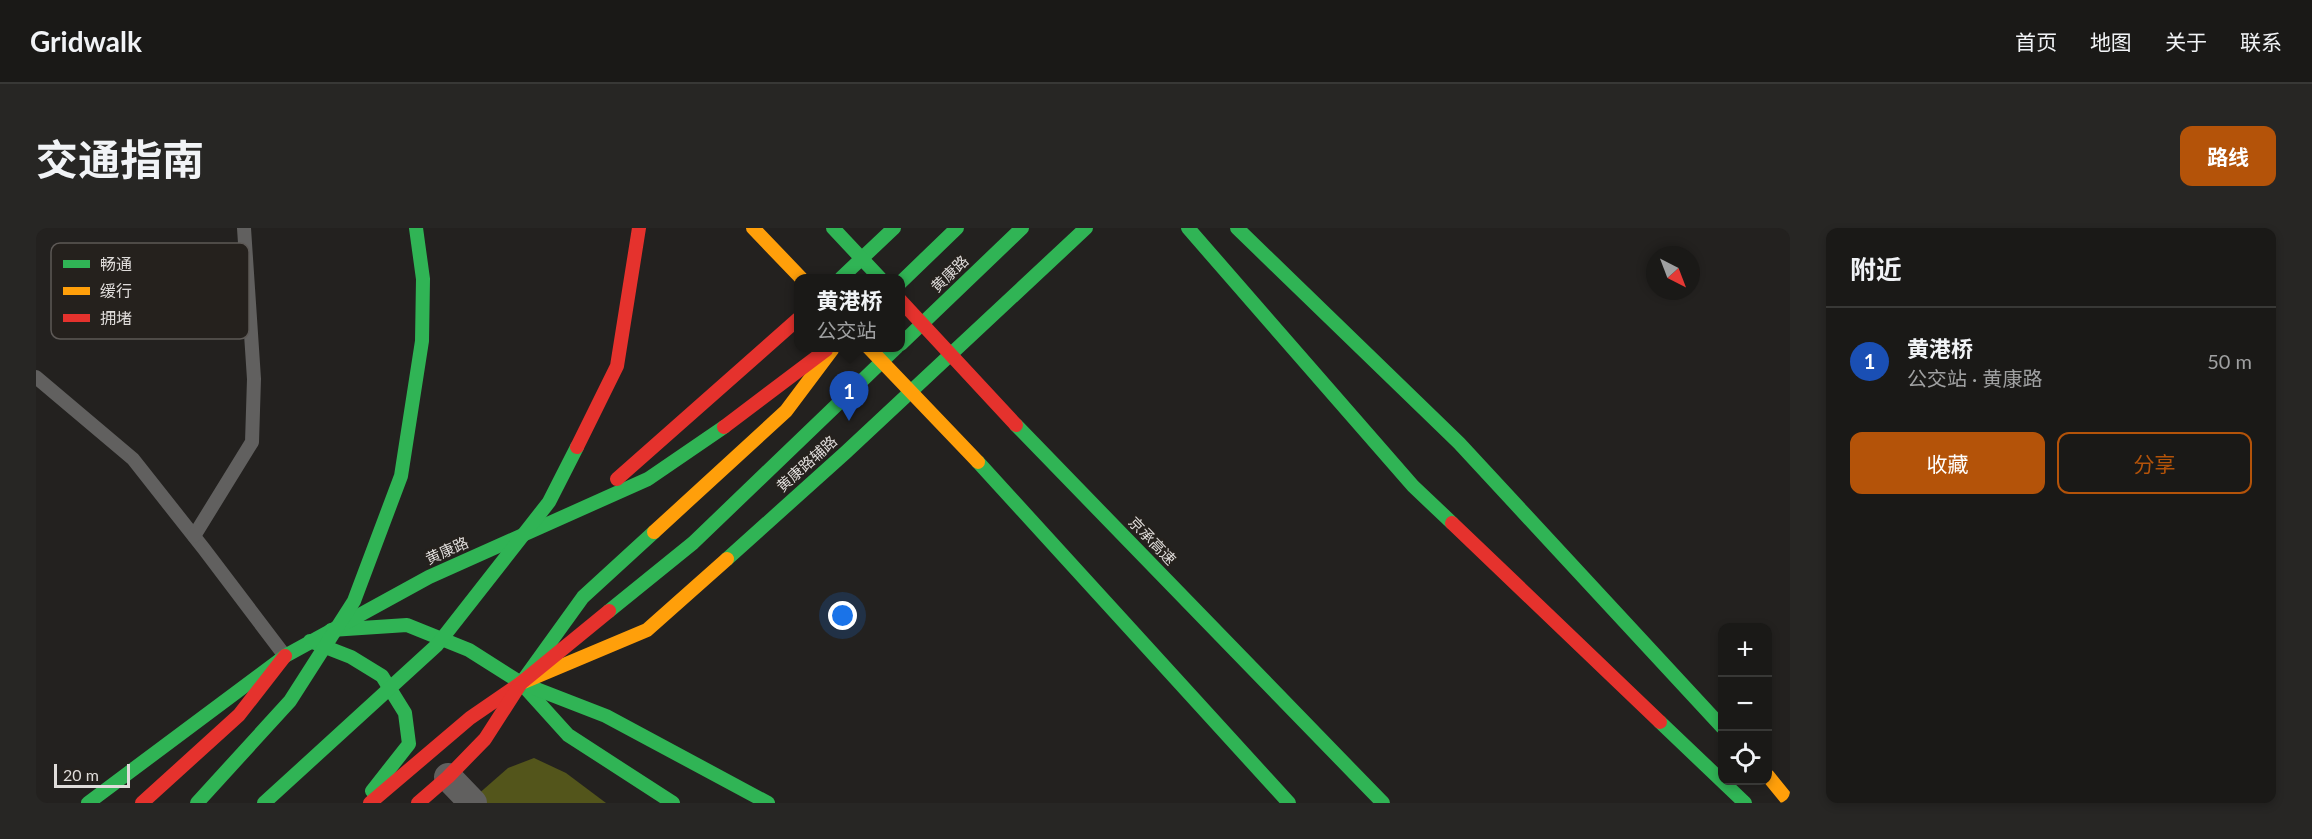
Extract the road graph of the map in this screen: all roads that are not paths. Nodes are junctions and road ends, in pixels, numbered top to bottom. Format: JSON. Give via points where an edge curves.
{"nodes":[{"id":1,"x":244,"y":228,"type":"edge"},
{"id":2,"x":416,"y":228,"type":"edge"},
{"id":3,"x":639,"y":228,"type":"edge"},
{"id":4,"x":833,"y":228,"type":"edge"},
{"id":5,"x":894,"y":228,"type":"edge"},
{"id":6,"x":957,"y":228,"type":"edge"},
{"id":7,"x":1022,"y":228,"type":"edge"},
{"id":8,"x":1086,"y":228,"type":"edge"},
{"id":9,"x":1188,"y":228,"type":"edge"},
{"id":10,"x":1237,"y":228,"type":"edge"},
{"id":11,"x":754,"y":229,"type":"edge"},
{"id":12,"x":245,"y":243,"type":"edge"},
{"id":13,"x":796,"y":274,"type":"edge"},
{"id":14,"x":846,"y":274,"type":"edge"},
{"id":15,"x":875,"y":274,"type":"edge"},
{"id":16,"x":905,"y":278,"type":"edge"},
{"id":17,"x":249,"y":304,"type":"edge"},
{"id":18,"x":905,"y":305,"type":"edge"},
{"id":19,"x":794,"y":323,"type":"edge"},
{"id":20,"x":905,"y":340,"type":"edge"},
{"id":21,"x":827,"y":352,"type":"edge"},
{"id":22,"x":829,"y":352,"type":"edge"},
{"id":23,"x":872,"y":352,"type":"edge"},
{"id":24,"x":893,"y":352,"type":"edge"},
{"id":25,"x":36,"y":377,"type":"edge"},
{"id":26,"x":583,"y":508,"type":"junction"},
{"id":27,"x":194,"y":536,"type":"junction"},
{"id":28,"x":331,"y":630,"type":"junction"},
{"id":29,"x":310,"y":641,"type":"junction"},
{"id":30,"x":285,"y":656,"type":"junction"},
{"id":31,"x":521,"y":683,"type":"junction"},
{"id":32,"x":1718,"y":724,"type":"edge"},
{"id":33,"x":448,"y":777,"type":"junction"},
{"id":34,"x":1772,"y":782,"type":"edge"},
{"id":35,"x":88,"y":803,"type":"edge"},
{"id":36,"x":142,"y":803,"type":"edge"},
{"id":37,"x":197,"y":803,"type":"edge"},
{"id":38,"x":264,"y":803,"type":"edge"},
{"id":39,"x":361,"y":803,"type":"edge"},
{"id":40,"x":370,"y":803,"type":"edge"},
{"id":41,"x":418,"y":803,"type":"edge"},
{"id":42,"x":473,"y":803,"type":"edge"},
{"id":43,"x":673,"y":803,"type":"edge"},
{"id":44,"x":768,"y":803,"type":"edge"},
{"id":45,"x":1289,"y":803,"type":"edge"},
{"id":46,"x":1383,"y":803,"type":"edge"},
{"id":47,"x":1745,"y":803,"type":"edge"},
{"id":48,"x":1790,"y":803,"type":"edge"}],
"edges":[{"from":1,"to":12,"type":"lane"},
{"from":2,"to":37,"type":"main road","bridge":true,"via":[[423,279],[422,341],[401,476],[354,601],[290,701]]},
{"from":3,"to":38,"type":"main road","bridge":true,"via":[[617,366],[549,502],[437,645]]},
{"from":4,"to":15,"type":"main road","bridge":true},
{"from":5,"to":14,"type":"main road"},
{"from":6,"to":16,"type":"main road","name":"黄康路"},
{"from":7,"to":20,"type":"main road","name":"黄康路"},
{"from":8,"to":31,"type":"main road","name":"黄康路辅路","via":[[646,630]]},
{"from":9,"to":47,"type":"main road","via":[[1413,486]]},
{"from":10,"to":32,"type":"main road","via":[[1459,443]]},
{"from":11,"to":13,"type":"main road"},
{"from":17,"to":27,"type":"lane","via":[[254,379],[252,442]]},
{"from":18,"to":46,"type":"main road","name":"京承高速","bridge":true},
{"from":19,"to":26,"type":"main road"},
{"from":21,"to":26,"type":"main road","name":"黄康路","via":[[648,479]]},
{"from":22,"to":31,"type":"main road","via":[[786,411],[583,597]]},
{"from":23,"to":45,"type":"main road","bridge":true,"via":[[978,462]]},
{"from":24,"to":31,"type":"main road","name":"黄康路","via":[[693,543]]},
{"from":25,"to":27,"type":"lane","via":[[133,459]]},
{"from":26,"to":28,"type":"main road","name":"黄康路","via":[[429,577]]},
{"from":27,"to":30,"type":"lane"},
{"from":28,"to":29,"type":"main road","name":"黄康路"},
{"from":28,"to":31,"type":"main road","via":[[407,626],[468,650]]},
{"from":29,"to":30,"type":"main road","name":"黄康路"},
{"from":29,"to":39,"type":"main road","via":[[351,657],[382,676],[405,712],[409,744]]},
{"from":30,"to":35,"type":"main road","name":"黄康路"},
{"from":30,"to":36,"type":"main road","via":[[239,715]]},
{"from":31,"to":33,"type":"main road","name":"黄康路","via":[[485,739]]},
{"from":31,"to":40,"type":"main road","via":[[470,718]]},
{"from":31,"to":43,"type":"main road","via":[[568,735]]},
{"from":31,"to":44,"type":"main road","via":[[606,716]]},
{"from":33,"to":41,"type":"main road","name":"黄康路"},
{"from":33,"to":42,"type":"street"},
{"from":34,"to":48,"type":"main road"}]}
